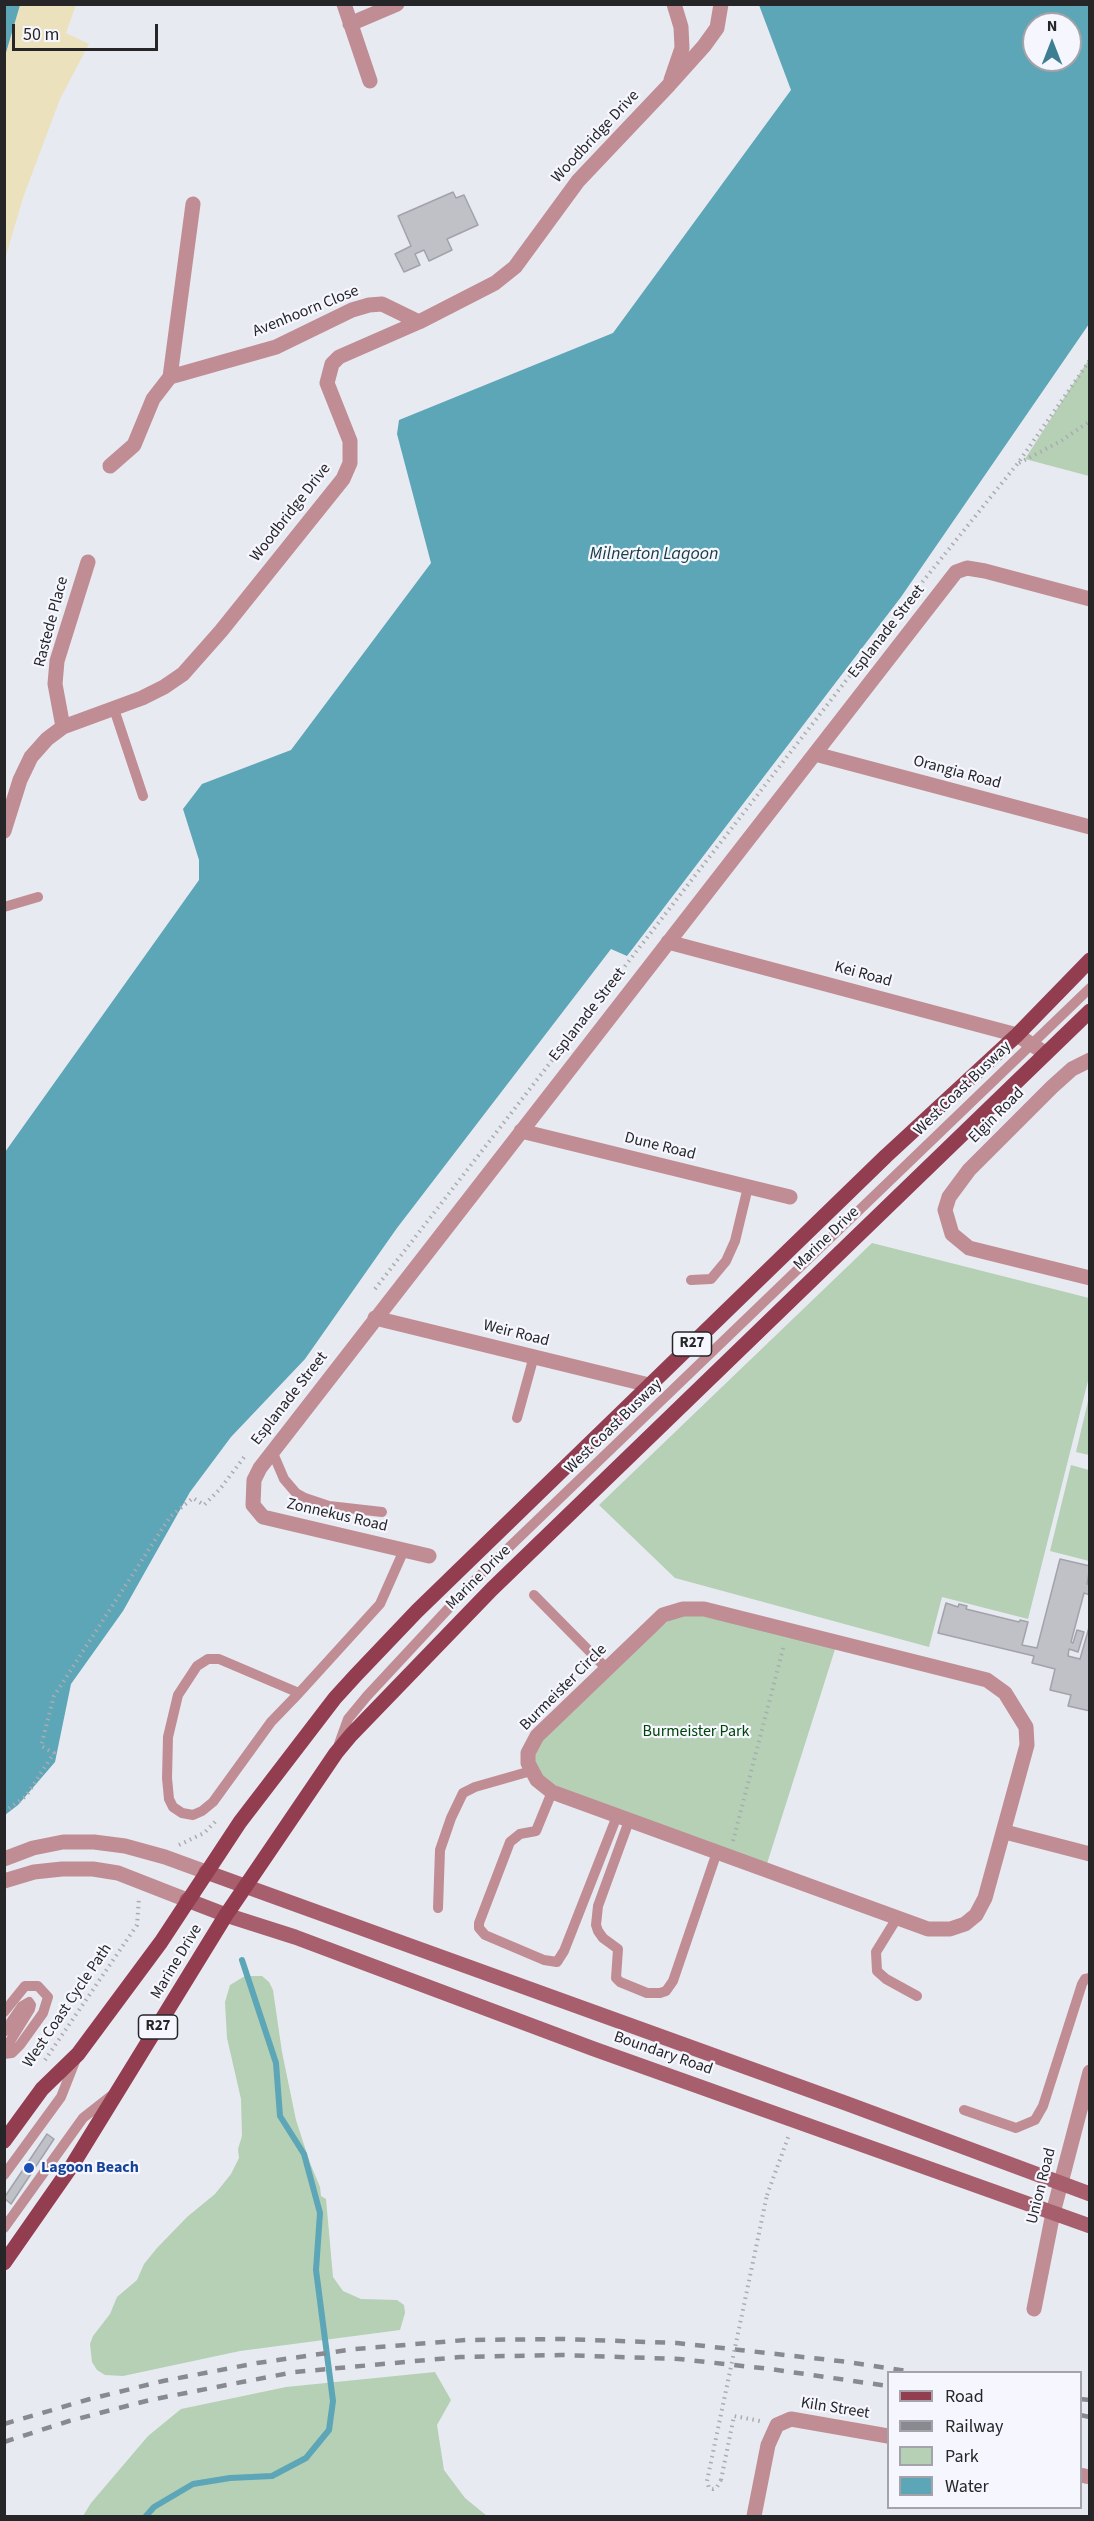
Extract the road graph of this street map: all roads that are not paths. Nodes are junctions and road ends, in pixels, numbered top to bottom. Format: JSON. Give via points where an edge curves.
{"nodes":[{"id":1,"x":344,"y":4,"type":"edge"},
{"id":2,"x":397,"y":4,"type":"edge"},
{"id":3,"x":674,"y":4,"type":"edge"},
{"id":4,"x":721,"y":4,"type":"edge"},
{"id":5,"x":350,"y":24,"type":"junction"},
{"id":6,"x":370,"y":81,"type":"dead end"},
{"id":7,"x":669,"y":85,"type":"junction"},
{"id":8,"x":193,"y":204,"type":"dead end"},
{"id":9,"x":419,"y":322,"type":"junction"},
{"id":10,"x":170,"y":377,"type":"junction"},
{"id":11,"x":110,"y":466,"type":"dead end"},
{"id":12,"x":88,"y":562,"type":"dead end"},
{"id":13,"x":1089,"y":599,"type":"edge"},
{"id":14,"x":114,"y":709,"type":"junction"},
{"id":15,"x":63,"y":727,"type":"junction"},
{"id":16,"x":815,"y":754,"type":"junction"},
{"id":17,"x":143,"y":796,"type":"dead end"},
{"id":18,"x":1089,"y":827,"type":"edge"},
{"id":19,"x":4,"y":831,"type":"edge"},
{"id":20,"x":38,"y":897,"type":"dead end"},
{"id":21,"x":4,"y":907,"type":"edge"},
{"id":22,"x":668,"y":942,"type":"junction"},
{"id":23,"x":1089,"y":960,"type":"edge"},
{"id":24,"x":1089,"y":988,"type":"edge"},
{"id":25,"x":1089,"y":1011,"type":"edge"},
{"id":26,"x":1017,"y":1035,"type":"junction"},
{"id":27,"x":1032,"y":1043,"type":"junction"},
{"id":28,"x":1045,"y":1053,"type":"junction"},
{"id":29,"x":1089,"y":1060,"type":"edge"},
{"id":30,"x":521,"y":1131,"type":"junction"},
{"id":31,"x":748,"y":1187,"type":"junction"},
{"id":32,"x":790,"y":1197,"type":"dead end"},
{"id":33,"x":1089,"y":1278,"type":"edge"},
{"id":34,"x":691,"y":1280,"type":"dead end"},
{"id":35,"x":375,"y":1318,"type":"junction"},
{"id":36,"x":534,"y":1356,"type":"junction"},
{"id":37,"x":649,"y":1385,"type":"junction"},
{"id":38,"x":517,"y":1418,"type":"dead end"},
{"id":39,"x":272,"y":1451,"type":"junction"},
{"id":40,"x":252,"y":1494,"type":"joint"},
{"id":41,"x":382,"y":1512,"type":"dead end"},
{"id":42,"x":404,"y":1550,"type":"junction"},
{"id":43,"x":429,"y":1556,"type":"dead end"},
{"id":44,"x":534,"y":1595,"type":"dead end"},
{"id":45,"x":608,"y":1670,"type":"junction"},
{"id":46,"x":299,"y":1693,"type":"junction"},
{"id":47,"x":336,"y":1753,"type":"junction"},
{"id":48,"x":531,"y":1771,"type":"junction"},
{"id":49,"x":552,"y":1792,"type":"junction"},
{"id":50,"x":623,"y":1818,"type":"junction"},
{"id":51,"x":1005,"y":1832,"type":"junction"},
{"id":52,"x":1089,"y":1854,"type":"edge"},
{"id":53,"x":723,"y":1855,"type":"junction"},
{"id":54,"x":4,"y":1859,"type":"edge"},
{"id":55,"x":206,"y":1872,"type":"junction"},
{"id":56,"x":4,"y":1881,"type":"edge"},
{"id":57,"x":245,"y":1887,"type":"junction"},
{"id":58,"x":188,"y":1900,"type":"junction"},
{"id":59,"x":438,"y":1908,"type":"dead end"},
{"id":60,"x":226,"y":1915,"type":"junction"},
{"id":61,"x":897,"y":1918,"type":"junction"},
{"id":62,"x":1089,"y":1978,"type":"edge"},
{"id":63,"x":918,"y":1996,"type":"dead end"},
{"id":64,"x":4,"y":2012,"type":"edge"},
{"id":65,"x":4,"y":2032,"type":"edge"},
{"id":66,"x":4,"y":2052,"type":"edge"},
{"id":67,"x":78,"y":2054,"type":"junction"},
{"id":68,"x":1088,"y":2080,"type":"edge"},
{"id":69,"x":118,"y":2091,"type":"junction"},
{"id":70,"x":964,"y":2110,"type":"dead end"},
{"id":71,"x":4,"y":2141,"type":"edge"},
{"id":72,"x":4,"y":2175,"type":"edge"},
{"id":73,"x":1060,"y":2183,"type":"junction"},
{"id":74,"x":1089,"y":2194,"type":"edge"},
{"id":75,"x":1053,"y":2213,"type":"junction"},
{"id":76,"x":1089,"y":2226,"type":"edge"},
{"id":77,"x":4,"y":2228,"type":"edge"},
{"id":78,"x":4,"y":2263,"type":"edge"},
{"id":79,"x":1034,"y":2309,"type":"dead end"},
{"id":80,"x":887,"y":2436,"type":"edge"},
{"id":81,"x":754,"y":2517,"type":"edge"}],
"edges":[{"from":1,"to":5,"type":"street"},
{"from":2,"to":5,"type":"street"},
{"from":3,"to":7,"type":"street","name":"Woodbridge Drive","via":[[682,48]]},
{"from":4,"to":7,"type":"street","name":"Woodbridge Drive","via":[[717,28]]},
{"from":5,"to":6,"type":"street"},
{"from":7,"to":9,"type":"street","name":"Woodbridge Drive","via":[[578,181],[515,267],[495,283]]},
{"from":8,"to":10,"type":"street"},
{"from":9,"to":10,"type":"street","name":"Avenhoorn Close","via":[[382,304],[369,305],[276,346]]},
{"from":9,"to":14,"type":"street","name":"Woodbridge Drive","via":[[339,357],[332,364],[327,383],[350,441],[350,464],[343,480],[183,674]]},
{"from":10,"to":11,"type":"street","via":[[153,399],[134,446]]},
{"from":12,"to":15,"type":"street","name":"Rastede Place","via":[[57,661],[55,684]]},
{"from":13,"to":16,"type":"street","name":"Esplanade Street","via":[[966,567],[956,572]]},
{"from":14,"to":15,"type":"street","name":"Woodbridge Drive"},
{"from":14,"to":17,"type":"lane"},
{"from":15,"to":19,"type":"street","name":"Woodbridge Drive","via":[[31,757]]},
{"from":16,"to":18,"type":"street","name":"Orangia Road"},
{"from":16,"to":22,"type":"street","name":"Esplanade Street"},
{"from":20,"to":21,"type":"lane"},
{"from":22,"to":26,"type":"street","name":"Kei Road"},
{"from":22,"to":30,"type":"street","name":"Esplanade Street"},
{"from":23,"to":26,"type":"main road","name":"Marine Drive","number":"R27"},
{"from":24,"to":27,"type":"lane","name":"West Coast Busway"},
{"from":25,"to":28,"type":"main road","name":"Marine Drive","number":"R27"},
{"from":26,"to":27,"type":"street","name":"Kei Road"},
{"from":26,"to":37,"type":"main road","name":"Marine Drive","number":"R27","via":[[877,1164]]},
{"from":27,"to":28,"type":"street","name":"Kei Road"},
{"from":27,"to":47,"type":"lane","name":"West Coast Busway","via":[[474,1581],[348,1719]]},
{"from":28,"to":47,"type":"main road","name":"Marine Drive","number":"R27","via":[[492,1589]]},
{"from":29,"to":33,"type":"street","name":"Elgin Road","via":[[1052,1087],[969,1170],[949,1197],[945,1210],[951,1234],[969,1248]]},
{"from":30,"to":31,"type":"street","name":"Dune Road"},
{"from":30,"to":35,"type":"street","name":"Esplanade Street"},
{"from":31,"to":32,"type":"street","name":"Dune Road"},
{"from":31,"to":34,"type":"lane","via":[[726,1261],[711,1279]]},
{"from":35,"to":36,"type":"street","name":"Weir Road"},
{"from":35,"to":39,"type":"street","name":"Esplanade Street"},
{"from":36,"to":37,"type":"street","name":"Weir Road"},
{"from":36,"to":38,"type":"lane"},
{"from":37,"to":55,"type":"main road","name":"Marine Drive","number":"R27","via":[[417,1611],[356,1676],[247,1813]]},
{"from":39,"to":40,"type":"street","name":"Esplanade Street","via":[[254,1480]]},
{"from":39,"to":41,"type":"lane","via":[[284,1479],[305,1498],[329,1506]]},
{"from":40,"to":42,"type":"street","name":"Zonnekus Road","via":[[257,1512],[272,1520]]},
{"from":42,"to":43,"type":"street","name":"Zonnekus Road"},
{"from":42,"to":46,"type":"lane","via":[[380,1604]]},
{"from":44,"to":45,"type":"lane"},
{"from":45,"to":48,"type":"street","name":"Burmeister Circle","via":[[537,1736],[528,1753]]},
{"from":45,"to":51,"type":"street","name":"Burmeister Circle","via":[[663,1615],[682,1609],[704,1609],[987,1680],[1005,1693],[1026,1727],[1027,1746]]},
{"from":46,"to":46,"type":"lane","via":[[271,1722],[213,1802],[193,1815],[173,1806],[166,1778],[168,1737],[178,1695],[197,1666],[208,1659],[219,1659]]},
{"from":47,"to":57,"type":"main road","name":"Marine Drive","number":"R27"},
{"from":48,"to":49,"type":"street","name":"Burmeister Circle"},
{"from":48,"to":59,"type":"lane","via":[[463,1793],[442,1841]]},
{"from":49,"to":50,"type":"street","name":"Burmeister Circle"},
{"from":49,"to":50,"type":"lane","via":[[536,1831],[520,1834],[510,1842],[479,1923],[485,1935],[544,1960],[557,1962],[564,1951]]},
{"from":50,"to":53,"type":"street","name":"Burmeister Circle"},
{"from":50,"to":53,"type":"lane","via":[[596,1925],[603,1938],[618,1949],[616,1978],[647,1992],[660,1994],[673,1981]]},
{"from":51,"to":52,"type":"street"},
{"from":51,"to":61,"type":"street","name":"Burmeister Circle","via":[[985,1898],[976,1915],[965,1924],[928,1929]]},
{"from":53,"to":61,"type":"street","name":"Burmeister Circle"},
{"from":54,"to":55,"type":"street","via":[[63,1842],[94,1842],[125,1846]]},
{"from":55,"to":57,"type":"main road","name":"Boundary Road"},
{"from":55,"to":58,"type":"main road","name":"Marine Drive","number":"R27"},
{"from":56,"to":58,"type":"street","via":[[34,1872],[93,1869],[118,1873]]},
{"from":57,"to":60,"type":"main road","name":"Marine Drive","number":"R27"},
{"from":57,"to":73,"type":"main road","name":"Boundary Road"},
{"from":58,"to":60,"type":"main road","name":"Boundary Road"},
{"from":58,"to":67,"type":"main road","name":"Marine Drive","number":"R27"},
{"from":60,"to":69,"type":"main road","name":"Marine Drive","number":"R27"},
{"from":60,"to":75,"type":"main road","name":"Boundary Road"},
{"from":61,"to":63,"type":"lane","via":[[876,1952],[877,1971]]},
{"from":62,"to":70,"type":"lane","via":[[1082,1983],[1043,2106],[1035,2120],[1016,2128]]},
{"from":64,"to":66,"type":"lane","via":[[25,1986],[38,1986],[48,1997],[43,2013],[20,2045],[12,2053]]},
{"from":65,"to":66,"type":"lane","via":[[29,2002],[30,2009]]},
{"from":67,"to":71,"type":"main road","name":"Marine Drive","number":"R27","via":[[42,2089]]},
{"from":67,"to":72,"type":"lane","via":[[61,2097]]},
{"from":68,"to":73,"type":"street","name":"Union Road"},
{"from":69,"to":77,"type":"lane","via":[[83,2118]]},
{"from":69,"to":78,"type":"main road","name":"Marine Drive","number":"R27"},
{"from":73,"to":74,"type":"main road","name":"Boundary Road"},
{"from":73,"to":75,"type":"street","name":"Union Road"},
{"from":75,"to":76,"type":"main road","name":"Boundary Road"},
{"from":75,"to":79,"type":"street","name":"Union Road"},
{"from":80,"to":81,"type":"street","name":"Kiln Street","via":[[791,2419],[777,2425],[768,2445]]}]}
